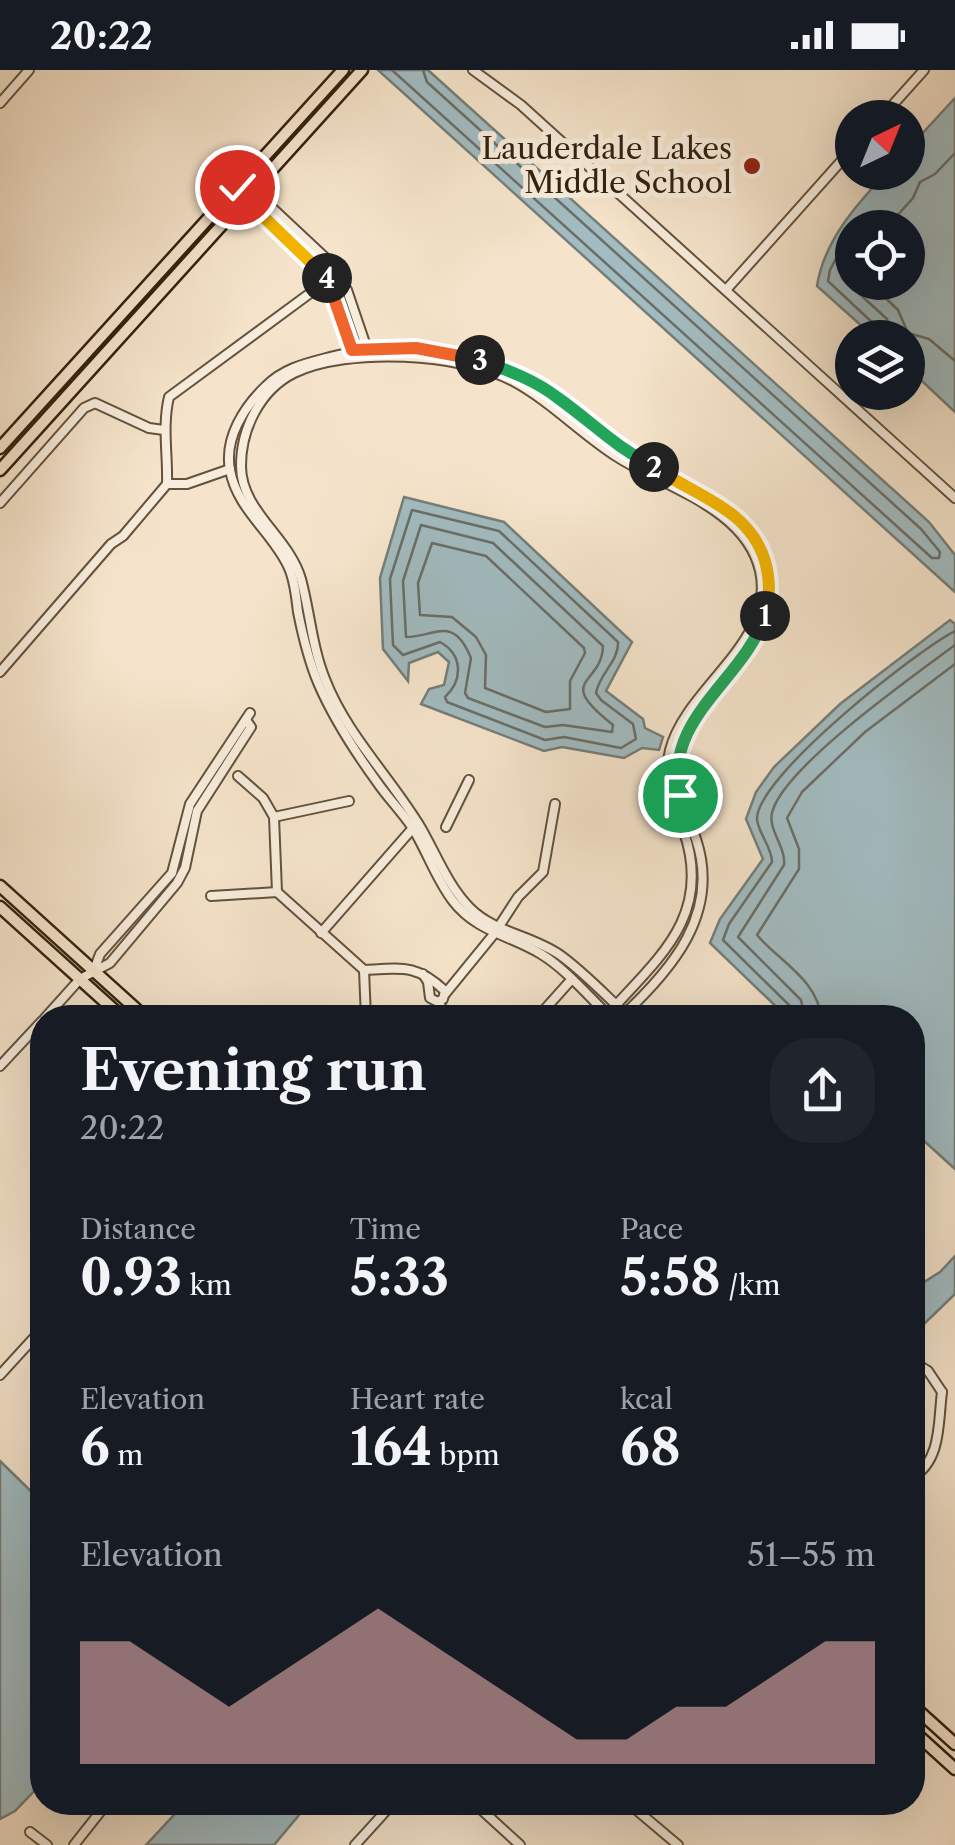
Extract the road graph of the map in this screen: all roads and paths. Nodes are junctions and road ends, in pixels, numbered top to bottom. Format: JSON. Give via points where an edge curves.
{"nodes":[{"id":1,"x":29,"y":70,"type":"edge"},
{"id":2,"x":343,"y":70,"type":"edge"},
{"id":3,"x":362,"y":70,"type":"edge"},
{"id":4,"x":473,"y":70,"type":"edge"},
{"id":5,"x":924,"y":70,"type":"edge"},
{"id":6,"x":897,"y":100,"type":"edge"},
{"id":7,"x":0,"y":103,"type":"edge"},
{"id":8,"x":835,"y":168,"type":"edge"},
{"id":9,"x":241,"y":183,"type":"junction"},
{"id":10,"x":249,"y":195,"type":"junction"},
{"id":11,"x":726,"y":290,"type":"junction"},
{"id":12,"x":313,"y":291,"type":"dead end"},
{"id":13,"x":367,"y":348,"type":"junction"},
{"id":14,"x":352,"y":350,"type":"junction"},
{"id":15,"x":164,"y":430,"type":"junction"},
{"id":16,"x":0,"y":448,"type":"edge"},
{"id":17,"x":230,"y":469,"type":"junction"},
{"id":18,"x":0,"y":470,"type":"edge"},
{"id":19,"x":167,"y":484,"type":"junction"},
{"id":20,"x":955,"y":498,"type":"edge"},
{"id":21,"x":0,"y":503,"type":"edge"},
{"id":22,"x":0,"y":672,"type":"edge"},
{"id":23,"x":320,"y":676,"type":"junction"},
{"id":24,"x":248,"y":716,"type":"dead end"},
{"id":25,"x":238,"y":776,"type":"dead end"},
{"id":26,"x":468,"y":780,"type":"dead end"},
{"id":27,"x":349,"y":800,"type":"dead end"},
{"id":28,"x":555,"y":804,"type":"dead end"},
{"id":29,"x":274,"y":817,"type":"junction"},
{"id":30,"x":415,"y":826,"type":"junction"},
{"id":31,"x":446,"y":827,"type":"dead end"},
{"id":32,"x":0,"y":886,"type":"edge"},
{"id":33,"x":277,"y":892,"type":"junction"},
{"id":34,"x":211,"y":896,"type":"dead end"},
{"id":35,"x":2,"y":914,"type":"edge"},
{"id":36,"x":496,"y":931,"type":"junction"},
{"id":37,"x":321,"y":933,"type":"junction"},
{"id":38,"x":94,"y":970,"type":"junction"},
{"id":39,"x":364,"y":970,"type":"junction"},
{"id":40,"x":80,"y":978,"type":"junction"},
{"id":41,"x":571,"y":980,"type":"junction"},
{"id":42,"x":440,"y":992,"type":"junction"},
{"id":43,"x":56,"y":1005,"type":"edge"},
{"id":44,"x":109,"y":1005,"type":"edge"},
{"id":45,"x":132,"y":1005,"type":"edge"},
{"id":46,"x":365,"y":1005,"type":"edge"},
{"id":47,"x":442,"y":1005,"type":"edge"},
{"id":48,"x":549,"y":1005,"type":"edge"},
{"id":49,"x":597,"y":1005,"type":"edge"},
{"id":50,"x":616,"y":1005,"type":"joint"},
{"id":51,"x":635,"y":1005,"type":"edge"},
{"id":52,"x":30,"y":1034,"type":"edge"},
{"id":53,"x":0,"y":1066,"type":"edge"},
{"id":54,"x":30,"y":1342,"type":"edge"},
{"id":55,"x":925,"y":1370,"type":"edge"},
{"id":56,"x":0,"y":1375,"type":"edge"},
{"id":57,"x":955,"y":1391,"type":"edge"},
{"id":58,"x":942,"y":1392,"type":"junction"},
{"id":59,"x":925,"y":1467,"type":"edge"},
{"id":60,"x":925,"y":1717,"type":"edge"},
{"id":61,"x":925,"y":1742,"type":"edge"},
{"id":62,"x":955,"y":1744,"type":"edge"},
{"id":63,"x":955,"y":1770,"type":"edge"},
{"id":64,"x":98,"y":1815,"type":"edge"},
{"id":65,"x":383,"y":1815,"type":"edge"},
{"id":66,"x":487,"y":1815,"type":"edge"},
{"id":67,"x":642,"y":1815,"type":"edge"},
{"id":68,"x":30,"y":1832,"type":"dead end"},
{"id":69,"x":359,"y":1844,"type":"edge"},
{"id":70,"x":48,"y":1845,"type":"edge"},
{"id":71,"x":74,"y":1845,"type":"edge"},
{"id":72,"x":520,"y":1845,"type":"edge"},
{"id":73,"x":678,"y":1845,"type":"edge"}],
"edges":[{"from":1,"to":7,"type":"street"},
{"from":2,"to":9,"type":"main road"},
{"from":3,"to":10,"type":"main road"},
{"from":4,"to":11,"type":"street"},
{"from":5,"to":6,"type":"street"},
{"from":8,"to":11,"type":"street"},
{"from":9,"to":10,"type":"street"},
{"from":9,"to":16,"type":"main road"},
{"from":10,"to":13,"type":"street","via":[[331,263]]},
{"from":10,"to":14,"type":"street","via":[[327,276]]},
{"from":10,"to":18,"type":"main road"},
{"from":11,"to":20,"type":"street"},
{"from":12,"to":15,"type":"street","via":[[169,397]]},
{"from":13,"to":14,"type":"street"},
{"from":13,"to":51,"type":"street","via":[[452,353],[518,374],[621,449],[734,514],[761,550],[769,584],[759,632],[691,722],[678,758],[679,789],[703,866],[697,920],[682,951]]},
{"from":14,"to":17,"type":"street","via":[[307,362],[268,384],[234,430]]},
{"from":15,"to":19,"type":"street"},
{"from":15,"to":21,"type":"street","via":[[95,403]]},
{"from":17,"to":19,"type":"street"},
{"from":17,"to":23,"type":"street","via":[[240,497],[289,567],[306,647]]},
{"from":19,"to":22,"type":"street"},
{"from":23,"to":30,"type":"street","via":[[377,783]]},
{"from":23,"to":50,"type":"street","via":[[296,565],[257,512],[240,467],[258,406],[304,370],[401,357],[497,374],[619,458],[719,514],[746,540],[762,583],[756,616],[682,722],[668,761],[690,852],[690,900],[667,948]]},
{"from":24,"to":38,"type":"street","via":[[190,804],[178,873],[100,954]]},
{"from":25,"to":29,"type":"street"},
{"from":26,"to":31,"type":"street"},
{"from":27,"to":29,"type":"street"},
{"from":28,"to":36,"type":"street","via":[[542,872]]},
{"from":29,"to":33,"type":"street"},
{"from":30,"to":36,"type":"street","via":[[453,900]]},
{"from":30,"to":37,"type":"street"},
{"from":32,"to":38,"type":"main road"},
{"from":33,"to":34,"type":"street"},
{"from":33,"to":37,"type":"street"},
{"from":35,"to":40,"type":"main road"},
{"from":36,"to":41,"type":"street"},
{"from":36,"to":42,"type":"street"},
{"from":36,"to":50,"type":"street","via":[[561,955]]},
{"from":37,"to":39,"type":"street"},
{"from":38,"to":40,"type":"street"},
{"from":38,"to":45,"type":"main road"},
{"from":39,"to":42,"type":"street","via":[[420,971]]},
{"from":39,"to":46,"type":"street"},
{"from":40,"to":43,"type":"street"},
{"from":40,"to":44,"type":"main road"},
{"from":41,"to":48,"type":"street"},
{"from":41,"to":49,"type":"street"},
{"from":42,"to":47,"type":"street"},
{"from":52,"to":53,"type":"street"},
{"from":54,"to":56,"type":"street"},
{"from":55,"to":58,"type":"street"},
{"from":57,"to":58,"type":"street"},
{"from":58,"to":59,"type":"street","via":[[936,1448]]},
{"from":60,"to":62,"type":"main road"},
{"from":61,"to":63,"type":"main road"},
{"from":64,"to":71,"type":"street"},
{"from":65,"to":69,"type":"street"},
{"from":66,"to":72,"type":"street"},
{"from":67,"to":73,"type":"street"},
{"from":68,"to":70,"type":"street"}]}
